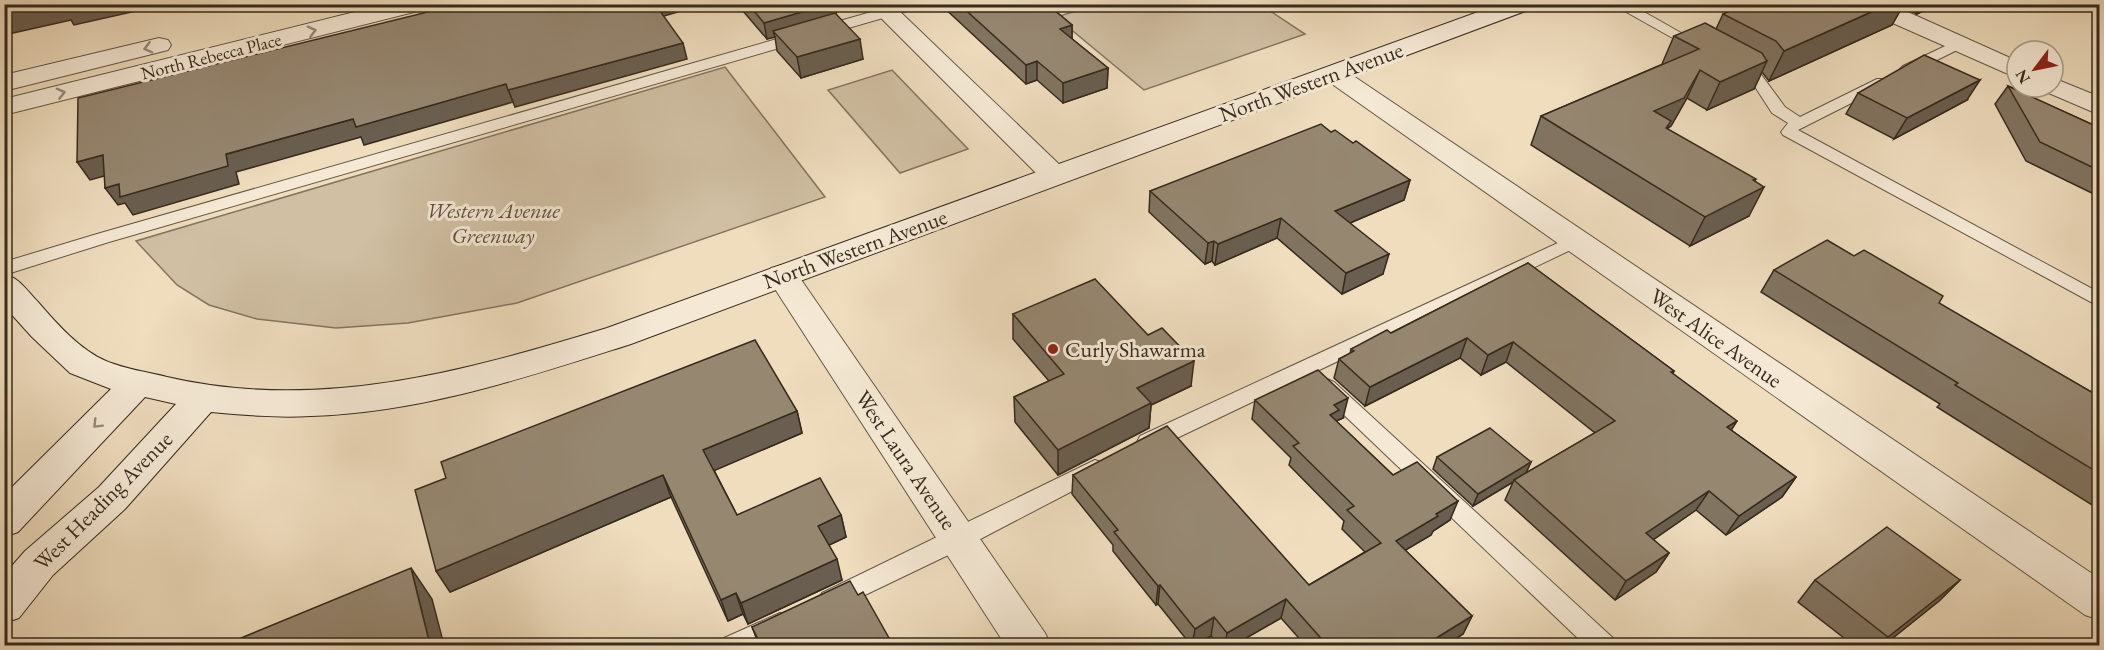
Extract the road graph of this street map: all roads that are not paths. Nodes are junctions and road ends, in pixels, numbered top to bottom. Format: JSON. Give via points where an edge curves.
{"nodes":[{"id":1,"x":327,"y":4,"type":"edge"},
{"id":2,"x":418,"y":4,"type":"edge"},
{"id":3,"x":916,"y":4,"type":"edge"},
{"id":4,"x":1523,"y":4,"type":"edge"},
{"id":5,"x":1619,"y":4,"type":"edge"},
{"id":6,"x":1869,"y":4,"type":"edge"},
{"id":7,"x":883,"y":9,"type":"edge"},
{"id":8,"x":1958,"y":44,"type":"junction"},
{"id":9,"x":2005,"y":65,"type":"edge"},
{"id":10,"x":1334,"y":74,"type":"junction"},
{"id":11,"x":4,"y":83,"type":"edge"},
{"id":12,"x":2065,"y":91,"type":"edge"},
{"id":13,"x":4,"y":107,"type":"edge"},
{"id":14,"x":2100,"y":107,"type":"edge"},
{"id":15,"x":1800,"y":123,"type":"junction"},
{"id":16,"x":1054,"y":175,"type":"junction"},
{"id":17,"x":1575,"y":241,"type":"junction"},
{"id":18,"x":4,"y":269,"type":"edge"},
{"id":19,"x":782,"y":275,"type":"junction"},
{"id":20,"x":4,"y":284,"type":"edge"},
{"id":21,"x":2100,"y":301,"type":"edge"},
{"id":22,"x":1307,"y":368,"type":"junction"},
{"id":23,"x":170,"y":390,"type":"junction"},
{"id":24,"x":4,"y":521,"type":"edge"},
{"id":25,"x":959,"y":539,"type":"junction"},
{"id":26,"x":2100,"y":602,"type":"edge"},
{"id":27,"x":4,"y":605,"type":"edge"},
{"id":28,"x":733,"y":645,"type":"edge"},
{"id":29,"x":1030,"y":645,"type":"edge"},
{"id":30,"x":1604,"y":645,"type":"edge"}],
"edges":[{"from":1,"to":11,"type":"street","name":"North Rebecca Place","one_way":true},
{"from":13,"to":2,"type":"street","name":"North Rebecca Place","one_way":true},
{"from":3,"to":7,"type":"lane"},
{"from":4,"to":10,"type":"street","name":"North Western Avenue"},
{"from":5,"to":15,"type":"lane","via":[[1755,76],[1778,110]]},
{"from":6,"to":8,"type":"street"},
{"from":7,"to":16,"type":"street"},
{"from":7,"to":18,"type":"lane"},
{"from":8,"to":9,"type":"street"},
{"from":8,"to":15,"type":"lane"},
{"from":10,"to":16,"type":"street","name":"North Western Avenue"},
{"from":10,"to":17,"type":"street","name":"West Alice Avenue"},
{"from":12,"to":14,"type":"street"},
{"from":15,"to":21,"type":"lane","via":[[1789,132],[1800,140]]},
{"from":16,"to":19,"type":"street","name":"North Western Avenue"},
{"from":17,"to":22,"type":"lane"},
{"from":17,"to":26,"type":"street","name":"West Alice Avenue"},
{"from":19,"to":23,"type":"street","name":"North Western Avenue","via":[[546,359],[465,382],[387,398],[261,404]]},
{"from":19,"to":25,"type":"street","name":"West Laura Avenue"},
{"from":20,"to":23,"type":"street","name":"North Western Avenue","via":[[22,308],[87,367]]},
{"from":22,"to":25,"type":"lane","via":[[1121,456]]},
{"from":22,"to":30,"type":"lane"},
{"from":23,"to":24,"type":"street","one_way":true},
{"from":23,"to":27,"type":"street","name":"West Heading Avenue","via":[[112,498],[39,563]]},
{"from":25,"to":28,"type":"lane"},
{"from":25,"to":29,"type":"street","name":"West Laura Avenue"}]}
